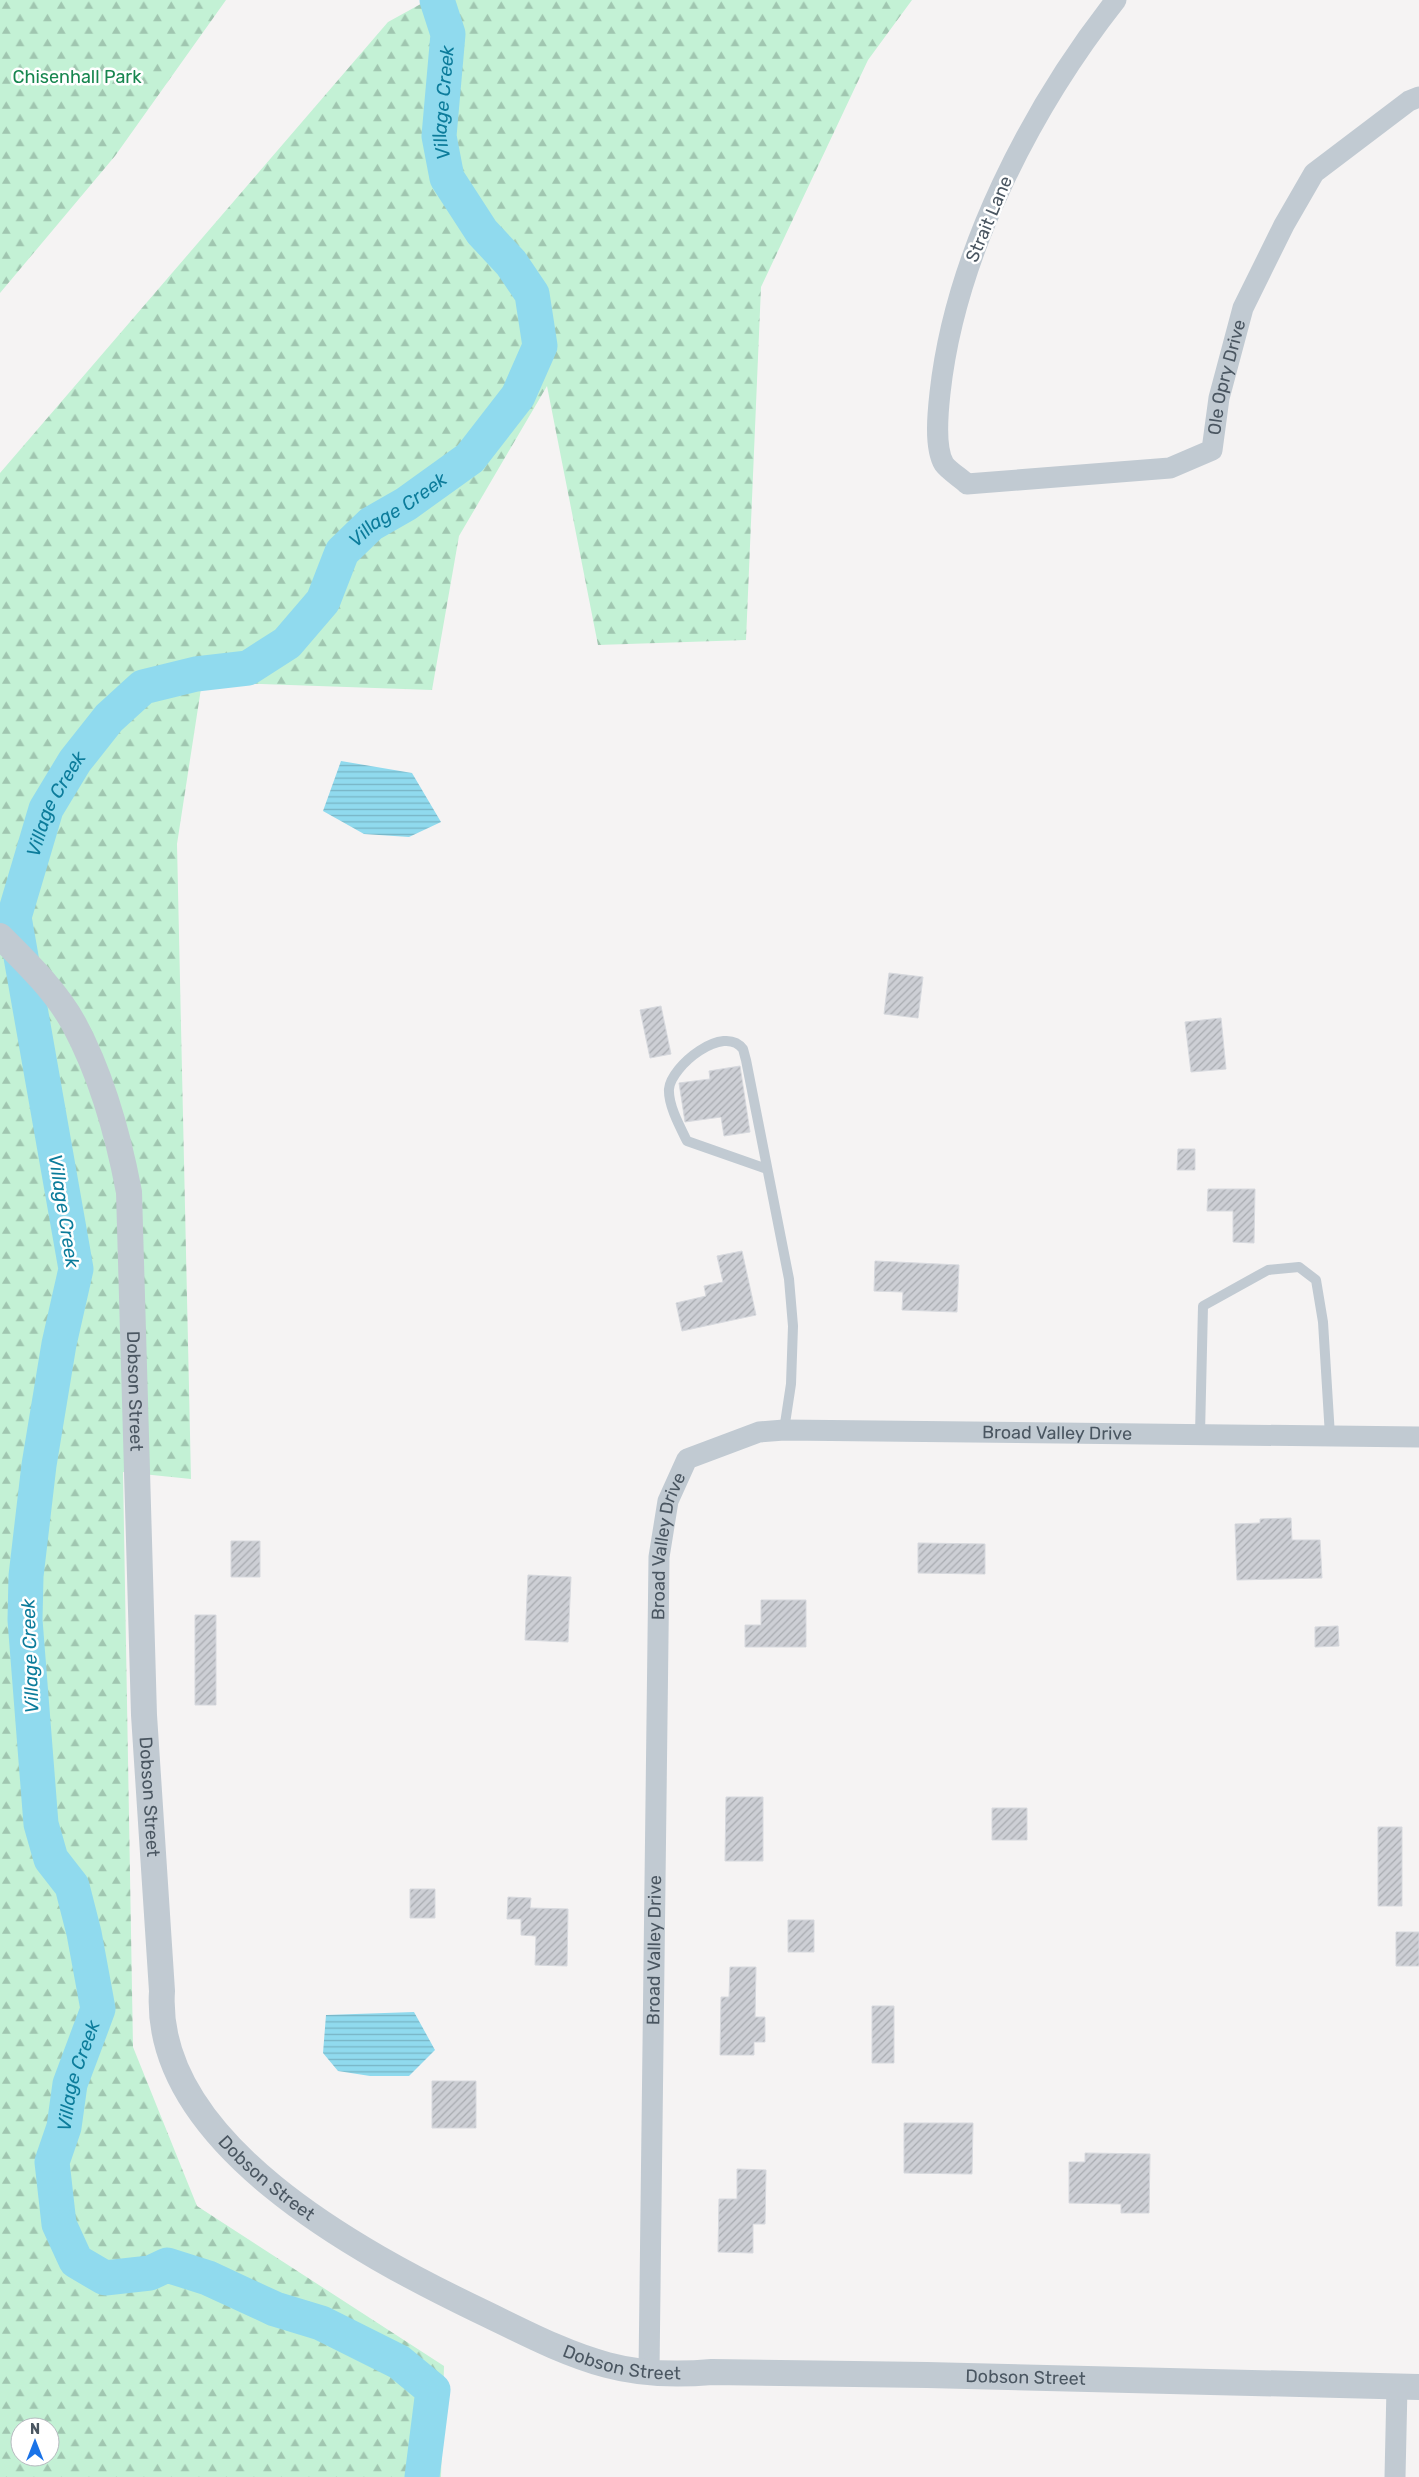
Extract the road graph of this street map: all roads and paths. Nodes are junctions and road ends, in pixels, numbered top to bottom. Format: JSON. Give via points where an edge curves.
{"nodes":[{"id":1,"x":1116,"y":0,"type":"edge"},
{"id":2,"x":1419,"y":97,"type":"edge"},
{"id":3,"x":944,"y":464,"type":"joint"},
{"id":4,"x":0,"y":936,"type":"edge"},
{"id":5,"x":767,"y":1169,"type":"junction"},
{"id":6,"x":784,"y":1430,"type":"junction"},
{"id":7,"x":1200,"y":1434,"type":"junction"},
{"id":8,"x":1330,"y":1436,"type":"junction"},
{"id":9,"x":1419,"y":1437,"type":"edge"},
{"id":10,"x":648,"y":2371,"type":"junction"},
{"id":11,"x":1408,"y":2387,"type":"edge"},
{"id":12,"x":1395,"y":2477,"type":"edge"}],
"edges":[{"from":1,"to":3,"type":"street","name":"Strait Lane","via":[[1086,38],[1015,158],[966,273],[942,370],[936,428]]},
{"from":2,"to":3,"type":"street","name":"Ole Opry Drive","via":[[1409,101],[1314,173],[1243,308],[1219,398],[1212,450],[1170,468],[967,484]]},
{"from":4,"to":10,"type":"street","name":"Dobson Street","via":[[47,986],[74,1024],[119,1139],[129,1192],[144,1715],[161,2014],[175,2064],[200,2111],[256,2172],[298,2206],[365,2250],[435,2289],[557,2348],[607,2365]]},
{"from":5,"to":5,"type":"lane","via":[[742,1048],[731,1042],[714,1043],[693,1054],[676,1072],[669,1089],[676,1119],[687,1141]]},
{"from":5,"to":6,"type":"lane","via":[[789,1278],[792,1316],[791,1384]]},
{"from":6,"to":7,"type":"street","name":"Broad Valley Drive"},
{"from":6,"to":10,"type":"street","name":"Broad Valley Drive","via":[[759,1432],[687,1460],[668,1502],[659,1557]]},
{"from":7,"to":8,"type":"street","name":"Broad Valley Drive"},
{"from":7,"to":8,"type":"lane","via":[[1203,1306],[1268,1270],[1299,1267],[1316,1280],[1323,1322]]},
{"from":8,"to":9,"type":"street","name":"Broad Valley Drive"},
{"from":10,"to":11,"type":"street","name":"Dobson Street"},
{"from":11,"to":12,"type":"street"}]}
